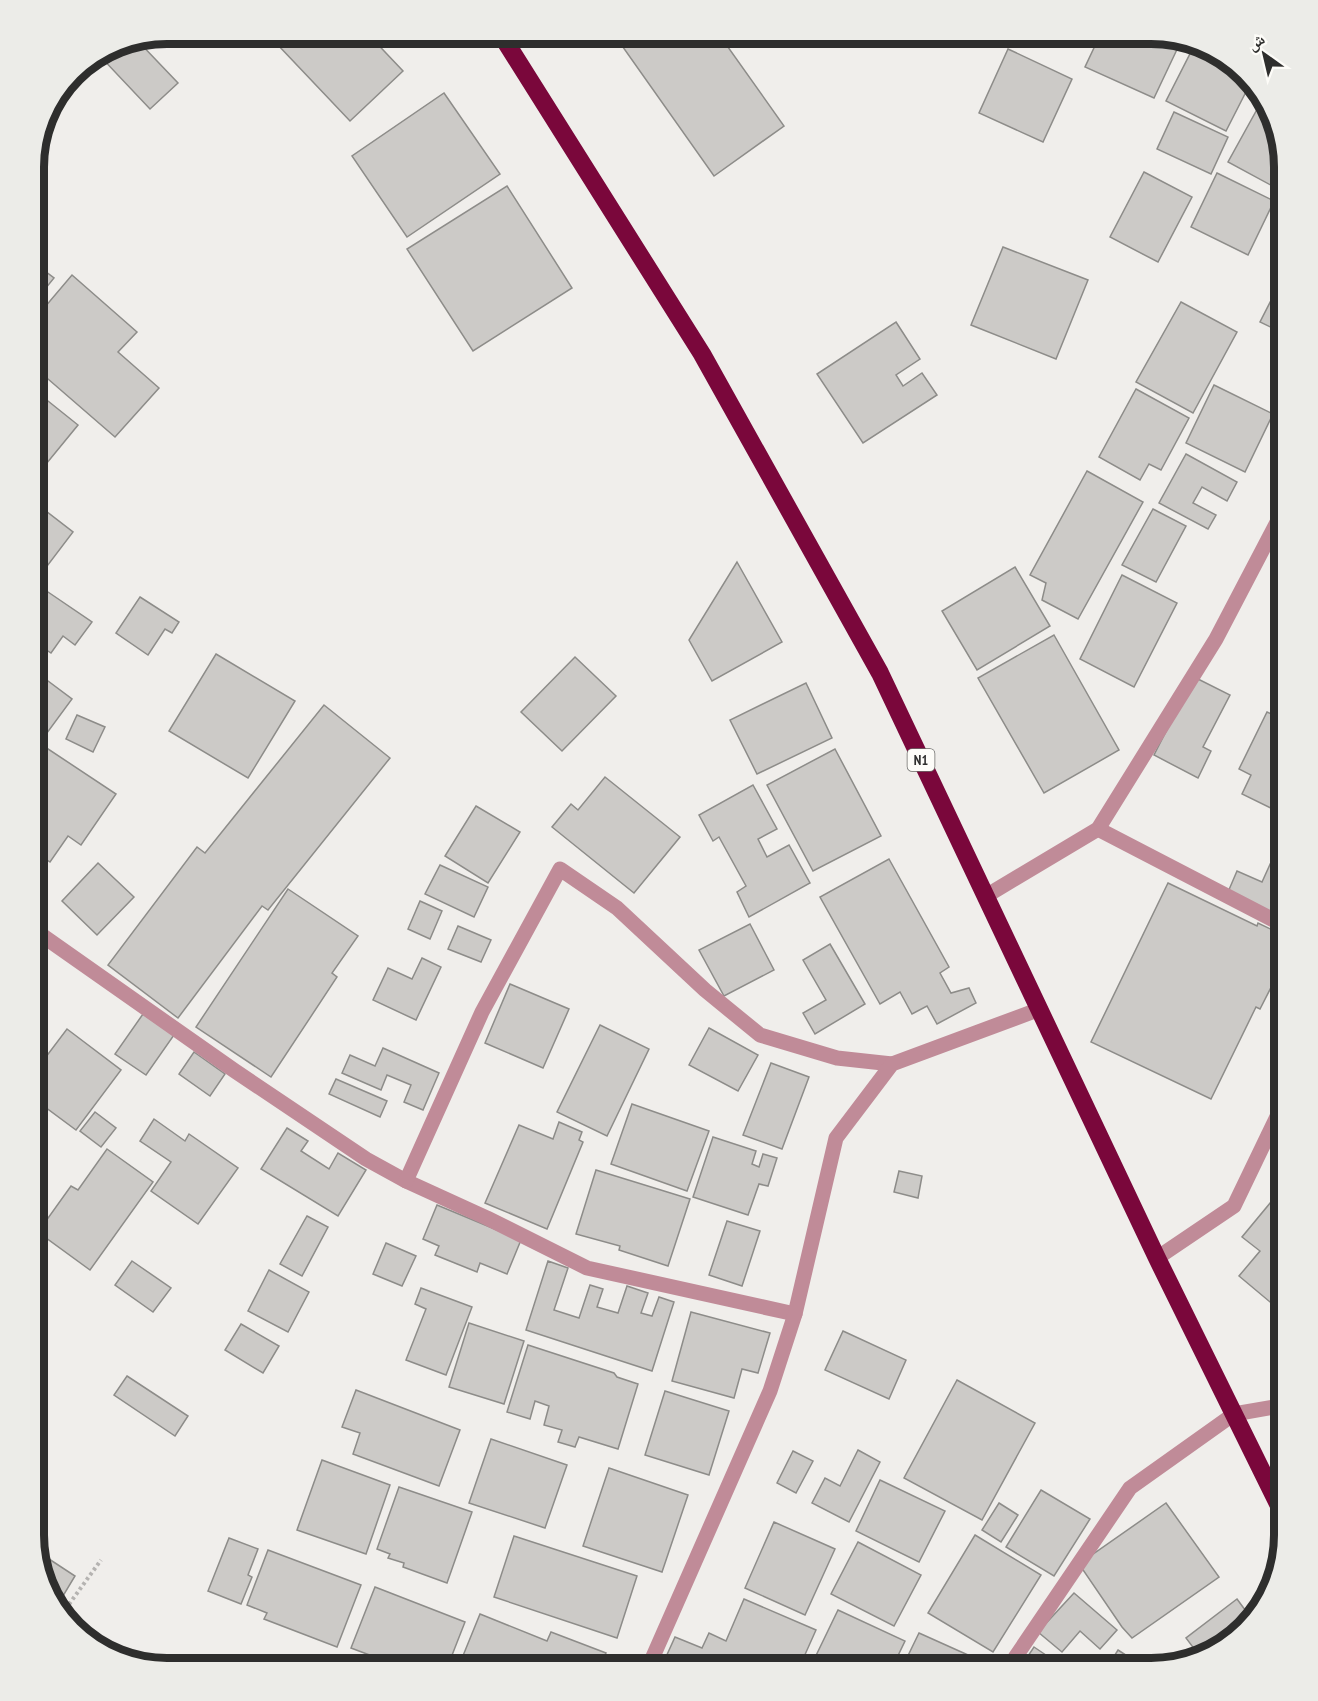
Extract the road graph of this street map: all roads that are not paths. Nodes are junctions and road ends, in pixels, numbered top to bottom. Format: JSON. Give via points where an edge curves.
{"nodes":[{"id":1,"x":507,"y":44,"type":"edge"},
{"id":2,"x":1274,"y":528,"type":"edge"},
{"id":3,"x":1098,"y":829,"type":"junction"},
{"id":4,"x":986,"y":896,"type":"junction"},
{"id":5,"x":1274,"y":920,"type":"edge"},
{"id":6,"x":44,"y":936,"type":"edge"},
{"id":7,"x":1040,"y":1009,"type":"junction"},
{"id":8,"x":892,"y":1064,"type":"junction"},
{"id":9,"x":1274,"y":1123,"type":"edge"},
{"id":10,"x":1268,"y":1136,"type":"junction"},
{"id":11,"x":1274,"y":1141,"type":"edge"},
{"id":12,"x":405,"y":1181,"type":"junction"},
{"id":13,"x":1157,"y":1258,"type":"junction"},
{"id":14,"x":795,"y":1314,"type":"junction"},
{"id":15,"x":1274,"y":1407,"type":"edge"},
{"id":16,"x":1234,"y":1414,"type":"junction"},
{"id":17,"x":1274,"y":1496,"type":"edge"},
{"id":18,"x":652,"y":1658,"type":"edge"},
{"id":19,"x":1015,"y":1658,"type":"edge"}],
"edges":[{"from":1,"to":4,"type":"highway","number":"N1","via":[[702,354],[880,673]]},
{"from":2,"to":3,"type":"street","via":[[1216,639]]},
{"from":3,"to":4,"type":"street"},
{"from":3,"to":5,"type":"street"},
{"from":4,"to":7,"type":"highway","number":"N1"},
{"from":6,"to":12,"type":"street","via":[[235,1071]]},
{"from":7,"to":8,"type":"street"},
{"from":7,"to":13,"type":"highway","number":"N1"},
{"from":8,"to":12,"type":"street","via":[[837,1058],[760,1035],[617,908],[560,869],[482,1012]]},
{"from":8,"to":14,"type":"street","via":[[836,1138]]},
{"from":9,"to":10,"type":"street"},
{"from":10,"to":11,"type":"street"},
{"from":10,"to":13,"type":"street","via":[[1234,1206]]},
{"from":12,"to":14,"type":"street","via":[[587,1268]]},
{"from":13,"to":16,"type":"highway","number":"N1"},
{"from":14,"to":18,"type":"street","via":[[770,1391]]},
{"from":15,"to":16,"type":"street"},
{"from":16,"to":17,"type":"highway","number":"N1"},
{"from":16,"to":19,"type":"street","via":[[1130,1488]]}]}
